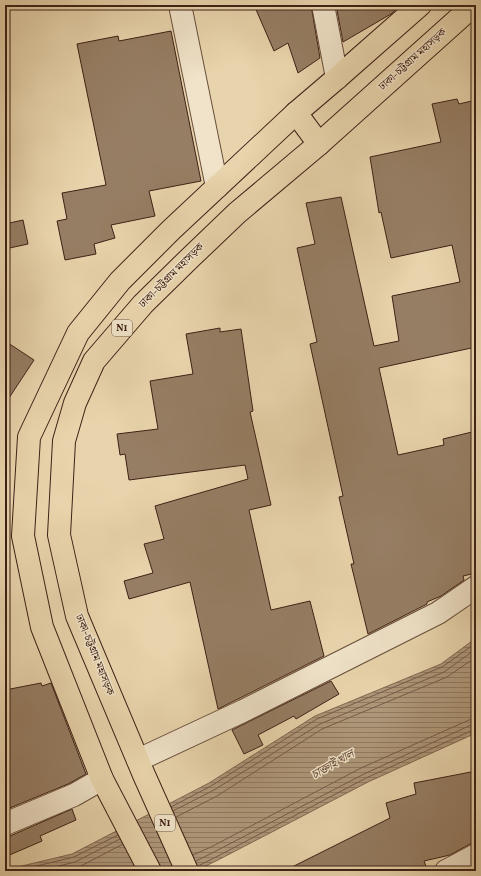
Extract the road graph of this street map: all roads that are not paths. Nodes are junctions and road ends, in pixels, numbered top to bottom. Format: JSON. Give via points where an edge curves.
{"nodes":[{"id":1,"x":180,"y":5,"type":"edge"},
{"id":2,"x":323,"y":5,"type":"edge"},
{"id":3,"x":420,"y":5,"type":"edge"},
{"id":4,"x":474,"y":5,"type":"edge"},
{"id":5,"x":337,"y":78,"type":"junction"},
{"id":6,"x":296,"y":113,"type":"junction"},
{"id":7,"x":320,"y":144,"type":"junction"},
{"id":8,"x":216,"y":187,"type":"junction"},
{"id":9,"x":476,"y":587,"type":"edge"},
{"id":10,"x":141,"y":768,"type":"junction"},
{"id":11,"x":105,"y":784,"type":"junction"},
{"id":12,"x":5,"y":824,"type":"edge"},
{"id":13,"x":476,"y":855,"type":"edge"},
{"id":14,"x":150,"y":871,"type":"edge"},
{"id":15,"x":186,"y":871,"type":"edge"},
{"id":16,"x":446,"y":871,"type":"edge"}],
"edges":[{"from":1,"to":8,"type":"street"},
{"from":2,"to":5,"type":"street"},
{"from":3,"to":5,"type":"highway"},
{"from":4,"to":7,"type":"highway","name":"ঢাকা-চট্টগ্রাম মহাসড়ক","number":"N1"},
{"from":5,"to":6,"type":"highway"},
{"from":6,"to":7,"type":"highway"},
{"from":6,"to":8,"type":"highway"},
{"from":7,"to":10,"type":"highway","name":"ঢাকা-চট্টগ্রাম মহাসড়ক","number":"N1","via":[[196,251],[143,304],[99,355],[75,404],[64,441],[59,535],[78,616]]},
{"from":8,"to":11,"type":"highway","via":[[120,281],[78,333],[29,437],[23,536],[42,627]]},
{"from":9,"to":10,"type":"street","via":[[438,613],[243,712]]},
{"from":10,"to":15,"type":"highway","number":"N1"},
{"from":11,"to":12,"type":"street"},
{"from":11,"to":14,"type":"highway"},
{"from":13,"to":16,"type":"street"}]}
